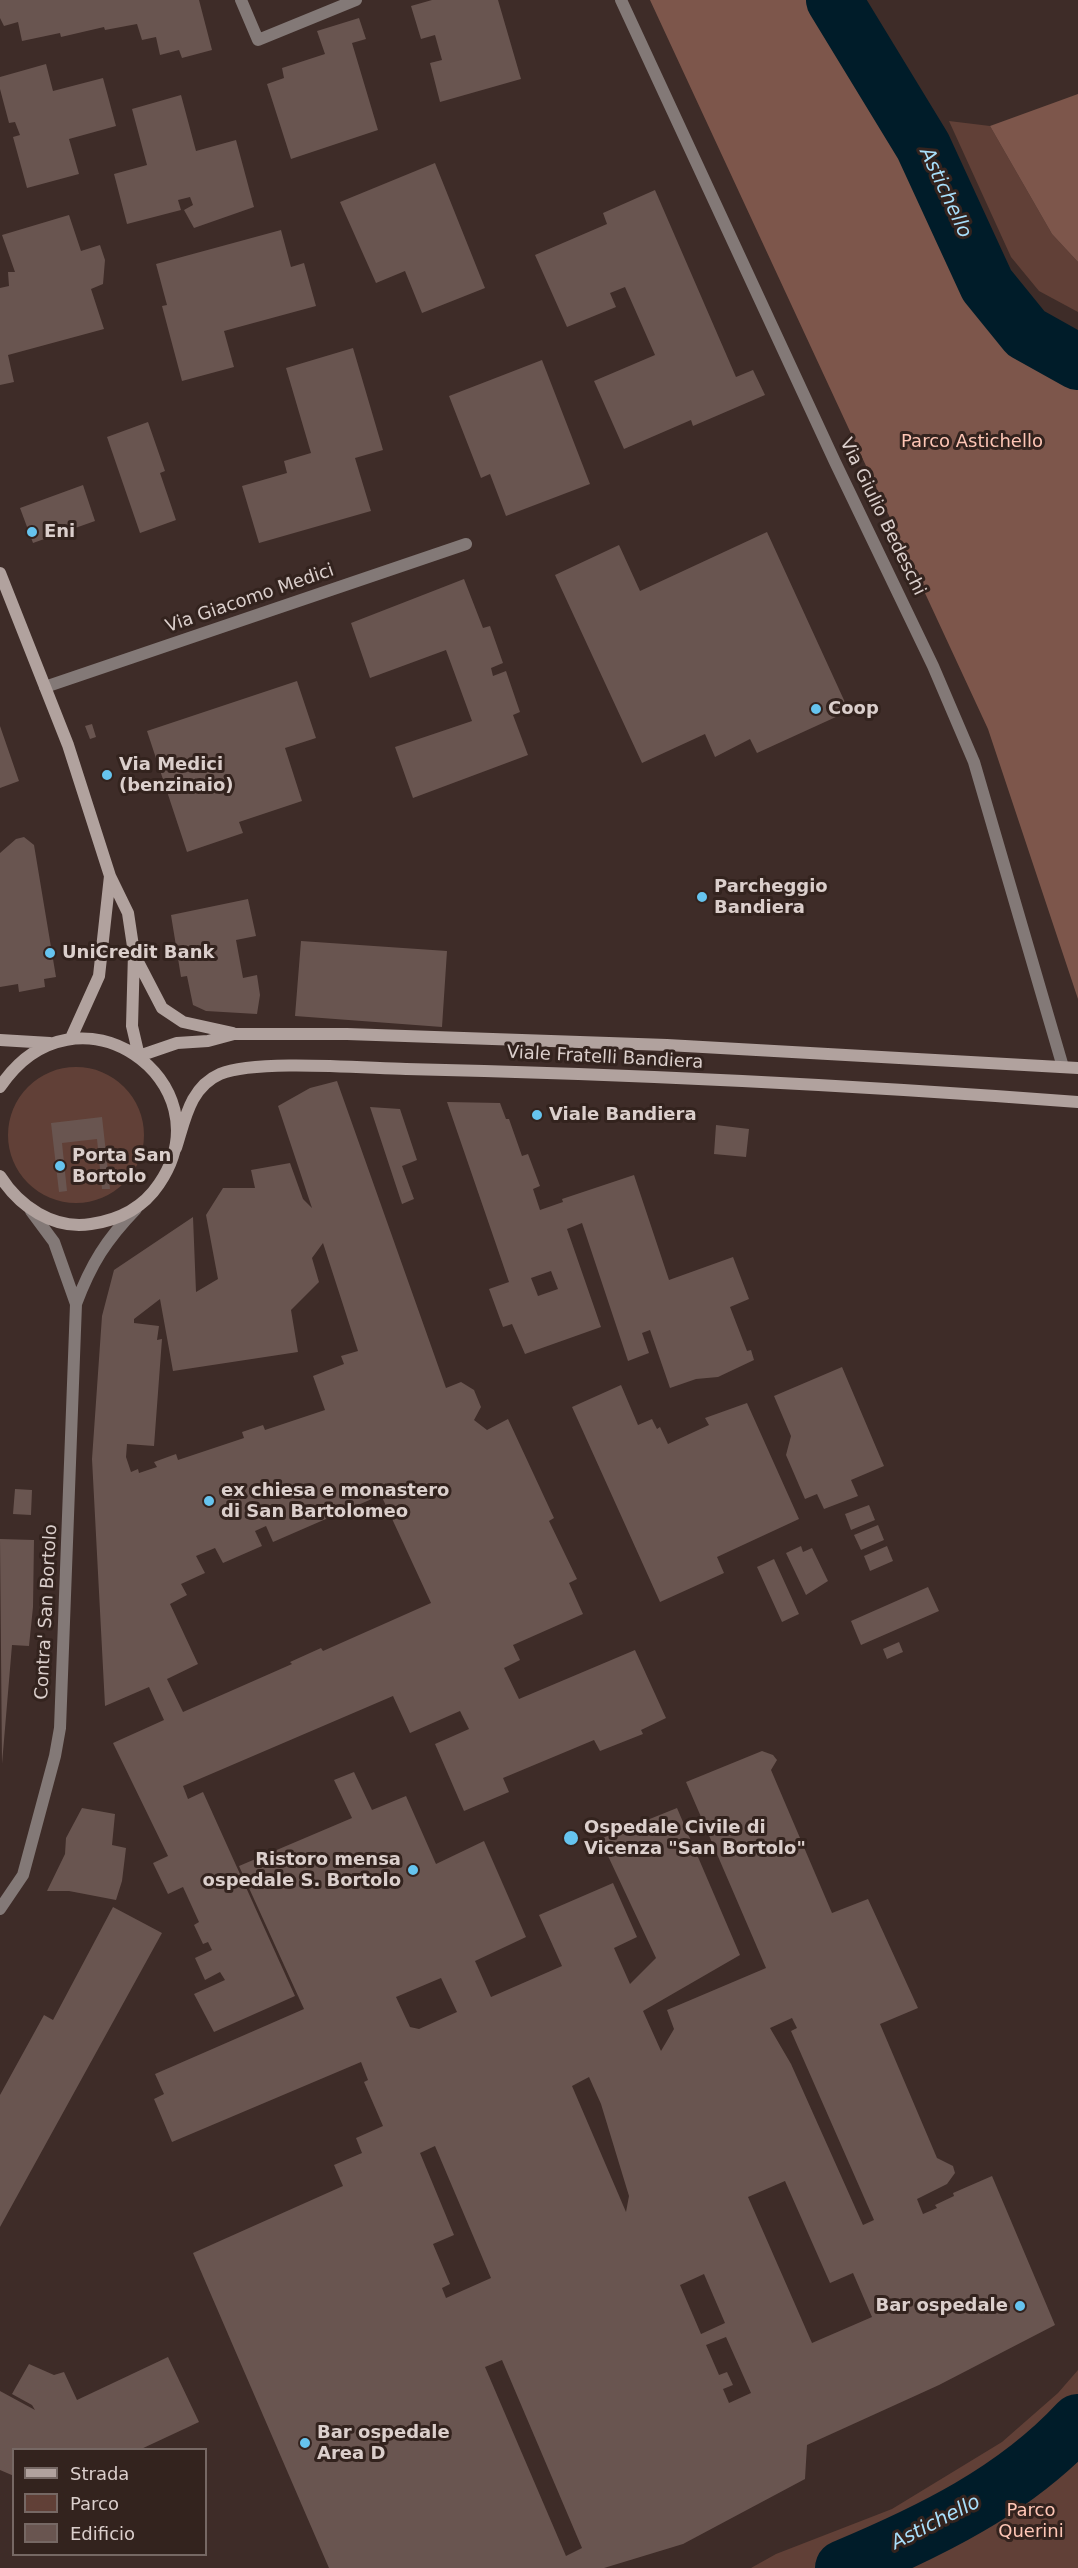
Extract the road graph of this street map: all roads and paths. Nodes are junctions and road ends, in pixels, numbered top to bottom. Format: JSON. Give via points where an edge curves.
{"nodes":[{"id":1,"x":241,"y":0,"type":"edge"},
{"id":2,"x":356,"y":0,"type":"edge"},
{"id":3,"x":621,"y":0,"type":"edge"},
{"id":4,"x":466,"y":544,"type":"dead end"},
{"id":5,"x":0,"y":573,"type":"edge"},
{"id":6,"x":45,"y":687,"type":"junction"},
{"id":7,"x":110,"y":876,"type":"junction"},
{"id":8,"x":134,"y":953,"type":"junction"},
{"id":9,"x":234,"y":1034,"type":"junction"},
{"id":10,"x":71,"y":1038,"type":"junction"},
{"id":11,"x":0,"y":1040,"type":"edge"},
{"id":12,"x":51,"y":1043,"type":"junction"},
{"id":13,"x":139,"y":1056,"type":"junction"},
{"id":14,"x":1063,"y":1067,"type":"junction"},
{"id":15,"x":1078,"y":1068,"type":"edge"},
{"id":16,"x":0,"y":1087,"type":"edge"},
{"id":17,"x":1078,"y":1102,"type":"edge"},
{"id":18,"x":176,"y":1148,"type":"junction"},
{"id":19,"x":0,"y":1176,"type":"edge"},
{"id":20,"x":136,"y":1208,"type":"junction"},
{"id":21,"x":32,"y":1211,"type":"junction"},
{"id":22,"x":76,"y":1305,"type":"junction"},
{"id":23,"x":0,"y":1909,"type":"edge"}],
"edges":[{"from":1,"to":2,"type":"street","via":[[258,40]]},
{"from":3,"to":14,"type":"street","name":"Via Giulio Bedeschi","via":[[933,666],[974,762]]},
{"from":4,"to":6,"type":"street","name":"Via Giacomo Medici"},
{"from":5,"to":6,"type":"main road"},
{"from":6,"to":7,"type":"main road","via":[[89,803]]},
{"from":7,"to":8,"type":"main road","via":[[128,913]]},
{"from":7,"to":10,"type":"main road","via":[[99,976]]},
{"from":8,"to":9,"type":"main road","via":[[162,1008],[183,1022]]},
{"from":8,"to":13,"type":"main road","via":[[132,1026]]},
{"from":9,"to":13,"type":"main road","name":"Viale Fratelli Bandiera","via":[[177,1043]]},
{"from":9,"to":14,"type":"main road","name":"Viale Fratelli Bandiera","via":[[667,1045]]},
{"from":10,"to":12,"type":"main road"},
{"from":10,"to":13,"type":"main road","via":[[120,1045]]},
{"from":11,"to":12,"type":"main road"},
{"from":12,"to":16,"type":"main road","via":[[31,1053]]},
{"from":13,"to":18,"type":"main road","via":[[160,1077],[171,1100],[177,1125]]},
{"from":14,"to":15,"type":"main road","name":"Viale Fratelli Bandiera"},
{"from":17,"to":18,"type":"main road","name":"Viale Fratelli Bandiera","via":[[585,1075],[267,1067],[223,1073],[207,1081],[191,1104]]},
{"from":18,"to":20,"type":"main road","name":"Viale Fratelli Bandiera","via":[[167,1173]]},
{"from":19,"to":21,"type":"main road","via":[[16,1198]]},
{"from":20,"to":21,"type":"main road","name":"Viale Fratelli Bandiera","via":[[114,1220],[88,1225],[62,1223]]},
{"from":20,"to":22,"type":"street","name":"Contra' San Bortolo","via":[[108,1238],[90,1268]]},
{"from":21,"to":22,"type":"street","name":"Contra' San Bortolo","via":[[54,1242]]},
{"from":22,"to":23,"type":"street","name":"Contra' San Bortolo","via":[[60,1728],[23,1875]]}]}
